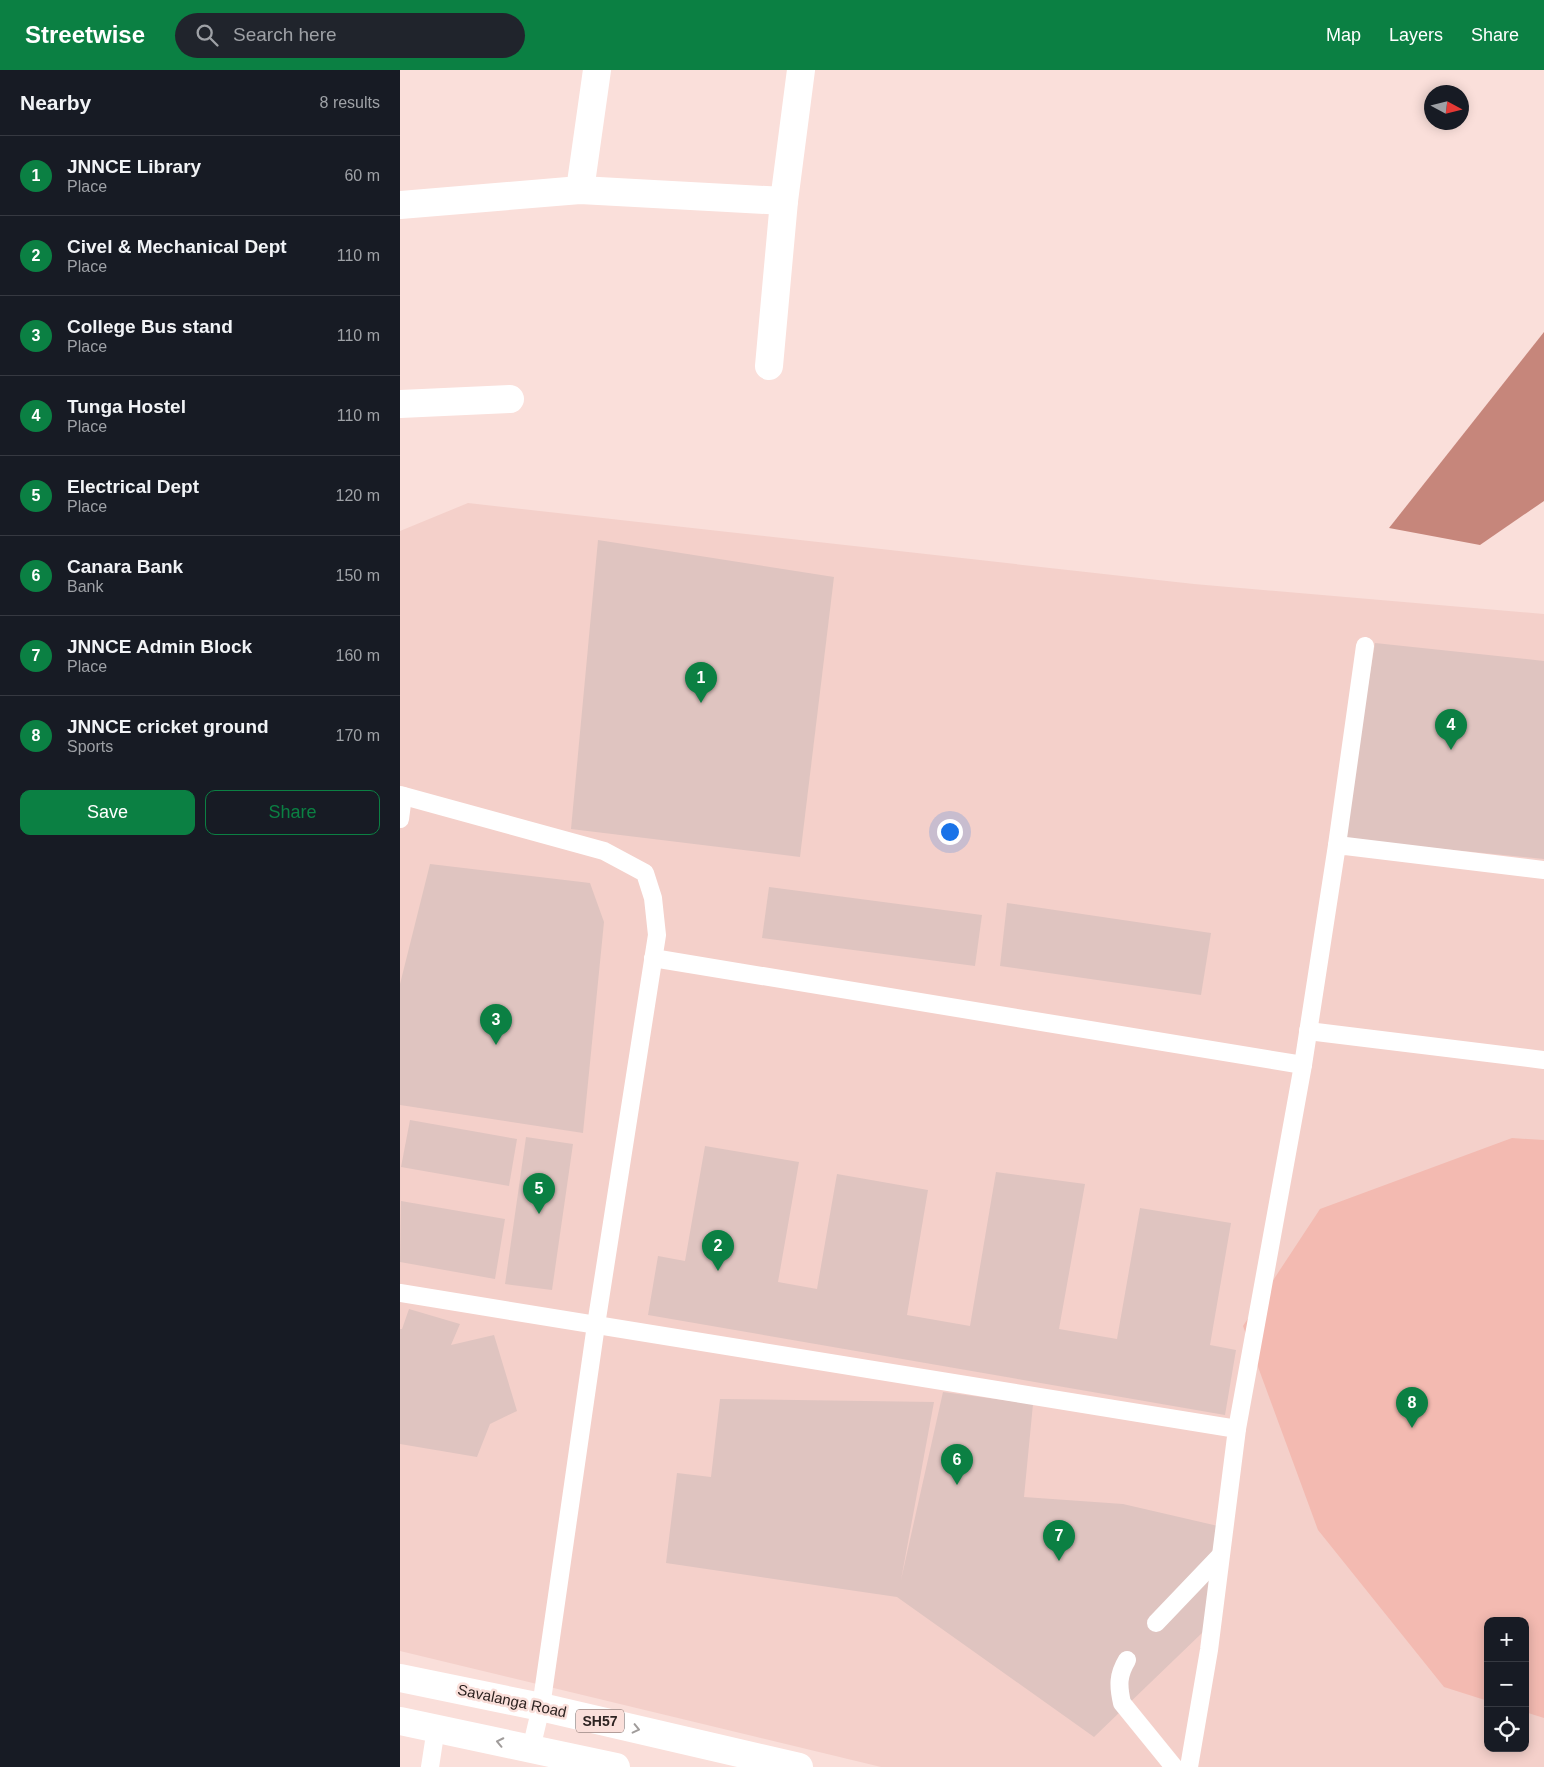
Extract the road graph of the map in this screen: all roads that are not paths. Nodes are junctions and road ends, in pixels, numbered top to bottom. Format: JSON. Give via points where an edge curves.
{"nodes":[{"id":1,"x":597,"y":70,"type":"edge"},
{"id":2,"x":801,"y":70,"type":"edge"},
{"id":3,"x":580,"y":190,"type":"junction"},
{"id":4,"x":784,"y":201,"type":"junction"},
{"id":5,"x":400,"y":204,"type":"edge"},
{"id":6,"x":769,"y":366,"type":"dead end"},
{"id":7,"x":510,"y":398,"type":"dead end"},
{"id":8,"x":400,"y":404,"type":"edge"},
{"id":9,"x":1365,"y":646,"type":"dead end"},
{"id":10,"x":402,"y":796,"type":"edge"},
{"id":11,"x":400,"y":819,"type":"edge"},
{"id":12,"x":1337,"y":845,"type":"junction"},
{"id":13,"x":1544,"y":870,"type":"edge"},
{"id":14,"x":653,"y":958,"type":"junction"},
{"id":15,"x":1308,"y":1031,"type":"junction"},
{"id":16,"x":1544,"y":1060,"type":"edge"},
{"id":17,"x":1303,"y":1065,"type":"junction"},
{"id":18,"x":400,"y":1293,"type":"edge"},
{"id":19,"x":596,"y":1325,"type":"junction"},
{"id":20,"x":1237,"y":1429,"type":"junction"},
{"id":21,"x":1220,"y":1556,"type":"junction"},
{"id":22,"x":1156,"y":1622,"type":"dead end"},
{"id":23,"x":1127,"y":1660,"type":"dead end"},
{"id":24,"x":400,"y":1678,"type":"edge"},
{"id":25,"x":541,"y":1707,"type":"junction"},
{"id":26,"x":400,"y":1722,"type":"edge"},
{"id":27,"x":436,"y":1728,"type":"junction"},
{"id":28,"x":531,"y":1749,"type":"junction"},
{"id":29,"x":430,"y":1767,"type":"edge"},
{"id":30,"x":616,"y":1767,"type":"edge"},
{"id":31,"x":799,"y":1767,"type":"edge"},
{"id":32,"x":1174,"y":1767,"type":"edge"},
{"id":33,"x":1189,"y":1767,"type":"edge"}],
"edges":[{"from":1,"to":3,"type":"street"},
{"from":2,"to":4,"type":"street"},
{"from":3,"to":4,"type":"street"},
{"from":3,"to":5,"type":"street"},
{"from":4,"to":6,"type":"street"},
{"from":7,"to":8,"type":"street"},
{"from":9,"to":12,"type":"lane"},
{"from":10,"to":11,"type":"lane"},
{"from":10,"to":14,"type":"lane","via":[[604,851],[645,874],[653,898],[657,935]]},
{"from":12,"to":13,"type":"lane"},
{"from":12,"to":15,"type":"lane"},
{"from":14,"to":17,"type":"lane"},
{"from":14,"to":19,"type":"lane"},
{"from":15,"to":16,"type":"lane"},
{"from":15,"to":17,"type":"lane"},
{"from":17,"to":20,"type":"lane"},
{"from":18,"to":19,"type":"lane"},
{"from":19,"to":20,"type":"lane"},
{"from":19,"to":25,"type":"lane"},
{"from":20,"to":21,"type":"lane"},
{"from":21,"to":22,"type":"lane"},
{"from":21,"to":33,"type":"lane","via":[[1209,1650]]},
{"from":23,"to":32,"type":"lane","via":[[1120,1673],[1122,1703]]},
{"from":24,"to":25,"type":"street","name":"Savalanga Road","number":"SH57"},
{"from":25,"to":28,"type":"lane"},
{"from":25,"to":31,"type":"street","name":"Savalanga Road","number":"SH57","one_way":true},
{"from":26,"to":27,"type":"street"},
{"from":28,"to":27,"type":"street","one_way":true},
{"from":27,"to":29,"type":"lane"},
{"from":28,"to":30,"type":"street"}]}
